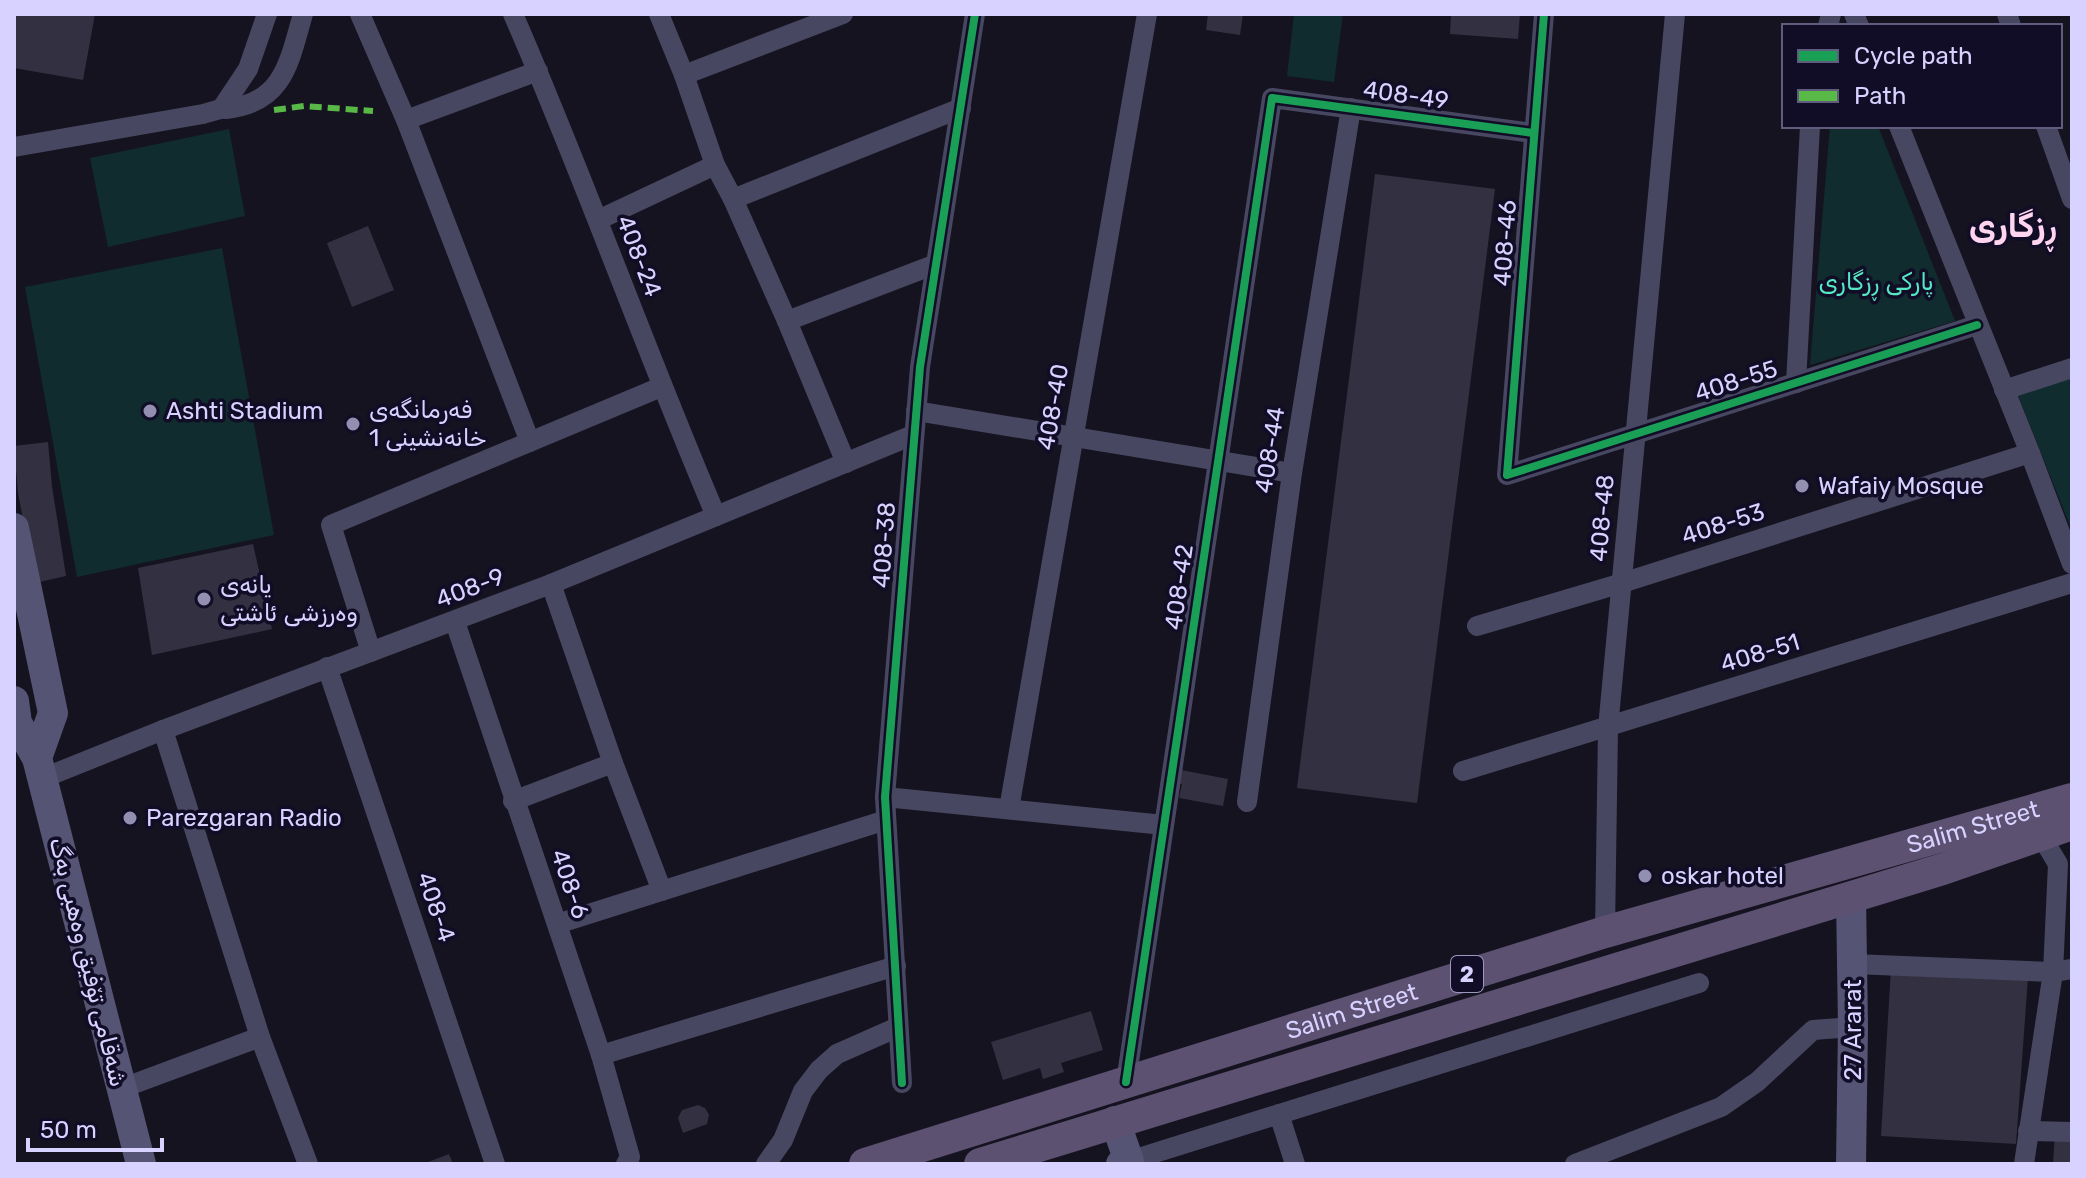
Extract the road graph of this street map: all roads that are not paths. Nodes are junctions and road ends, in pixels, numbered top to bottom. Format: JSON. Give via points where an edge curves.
{"nodes":[{"id":1,"x":267,"y":14,"type":"edge"},
{"id":2,"x":303,"y":14,"type":"edge"},
{"id":3,"x":360,"y":14,"type":"edge"},
{"id":4,"x":513,"y":14,"type":"edge"},
{"id":5,"x":659,"y":14,"type":"edge"},
{"id":6,"x":843,"y":14,"type":"edge"},
{"id":7,"x":975,"y":14,"type":"edge"},
{"id":8,"x":1147,"y":14,"type":"edge"},
{"id":9,"x":1544,"y":14,"type":"edge"},
{"id":10,"x":1675,"y":14,"type":"edge"},
{"id":11,"x":255,"y":52,"type":"junction"},
{"id":12,"x":538,"y":71,"type":"junction"},
{"id":13,"x":684,"y":75,"type":"junction"},
{"id":14,"x":283,"y":76,"type":"junction"},
{"id":15,"x":1272,"y":98,"type":"joint"},
{"id":16,"x":224,"y":108,"type":"junction"},
{"id":17,"x":961,"y":108,"type":"junction"},
{"id":18,"x":1351,"y":108,"type":"junction"},
{"id":19,"x":406,"y":120,"type":"junction"},
{"id":20,"x":1810,"y":128,"type":"edge"},
{"id":21,"x":1900,"y":128,"type":"edge"},
{"id":22,"x":2047,"y":128,"type":"edge"},
{"id":23,"x":1533,"y":133,"type":"junction"},
{"id":24,"x":14,"y":147,"type":"edge"},
{"id":25,"x":715,"y":165,"type":"junction"},
{"id":26,"x":733,"y":199,"type":"junction"},
{"id":27,"x":2072,"y":199,"type":"edge"},
{"id":28,"x":598,"y":220,"type":"junction"},
{"id":29,"x":936,"y":264,"type":"junction"},
{"id":30,"x":787,"y":321,"type":"junction"},
{"id":31,"x":1977,"y":325,"type":"junction"},
{"id":32,"x":2072,"y":368,"type":"edge"},
{"id":33,"x":1796,"y":383,"type":"junction"},
{"id":34,"x":661,"y":387,"type":"junction"},
{"id":35,"x":2004,"y":390,"type":"junction"},
{"id":36,"x":916,"y":411,"type":"junction"},
{"id":37,"x":913,"y":435,"type":"junction"},
{"id":38,"x":1635,"y":435,"type":"junction"},
{"id":39,"x":1074,"y":438,"type":"junction"},
{"id":40,"x":530,"y":442,"type":"junction"},
{"id":41,"x":2030,"y":453,"type":"junction"},
{"id":42,"x":1218,"y":460,"type":"junction"},
{"id":43,"x":846,"y":463,"type":"junction"},
{"id":44,"x":1292,"y":473,"type":"junction"},
{"id":45,"x":1507,"y":475,"type":"joint"},
{"id":46,"x":716,"y":516,"type":"junction"},
{"id":47,"x":14,"y":528,"type":"edge"},
{"id":48,"x":2072,"y":564,"type":"edge"},
{"id":49,"x":1622,"y":583,"type":"junction"},
{"id":50,"x":2072,"y":583,"type":"edge"},
{"id":51,"x":551,"y":584,"type":"junction"},
{"id":52,"x":455,"y":622,"type":"junction"},
{"id":53,"x":1477,"y":626,"type":"dead end"},
{"id":54,"x":371,"y":652,"type":"junction"},
{"id":55,"x":327,"y":667,"type":"junction"},
{"id":56,"x":14,"y":701,"type":"edge"},
{"id":57,"x":1608,"y":728,"type":"junction"},
{"id":58,"x":163,"y":730,"type":"junction"},
{"id":59,"x":613,"y":763,"type":"junction"},
{"id":60,"x":39,"y":769,"type":"junction"},
{"id":61,"x":1463,"y":771,"type":"dead end"},
{"id":62,"x":2072,"y":783,"type":"edge"},
{"id":63,"x":885,"y":797,"type":"junction"},
{"id":64,"x":2072,"y":799,"type":"edge"},
{"id":65,"x":513,"y":801,"type":"junction"},
{"id":66,"x":1247,"y":802,"type":"dead end"},
{"id":67,"x":1009,"y":809,"type":"junction"},
{"id":68,"x":886,"y":820,"type":"junction"},
{"id":69,"x":2034,"y":823,"type":"junction"},
{"id":70,"x":2072,"y":824,"type":"edge"},
{"id":71,"x":1164,"y":825,"type":"junction"},
{"id":72,"x":2072,"y":837,"type":"edge"},
{"id":73,"x":662,"y":891,"type":"junction"},
{"id":74,"x":1851,"y":897,"type":"junction"},
{"id":75,"x":557,"y":924,"type":"junction"},
{"id":76,"x":1605,"y":932,"type":"junction"},
{"id":77,"x":1853,"y":964,"type":"junction"},
{"id":78,"x":896,"y":966,"type":"junction"},
{"id":79,"x":2062,"y":970,"type":"edge"},
{"id":80,"x":1699,"y":983,"type":"dead end"},
{"id":81,"x":898,"y":1027,"type":"junction"},
{"id":82,"x":1853,"y":1027,"type":"junction"},
{"id":83,"x":260,"y":1037,"type":"junction"},
{"id":84,"x":601,"y":1055,"type":"junction"},
{"id":85,"x":1126,"y":1082,"type":"junction"},
{"id":86,"x":902,"y":1083,"type":"dead end"},
{"id":87,"x":120,"y":1089,"type":"junction"},
{"id":88,"x":1279,"y":1114,"type":"junction"},
{"id":89,"x":1115,"y":1121,"type":"junction"},
{"id":90,"x":2028,"y":1131,"type":"junction"},
{"id":91,"x":2072,"y":1132,"type":"edge"},
{"id":92,"x":1613,"y":1158,"type":"edge"},
{"id":93,"x":1125,"y":1163,"type":"edge"},
{"id":94,"x":141,"y":1164,"type":"edge"},
{"id":95,"x":308,"y":1164,"type":"edge"},
{"id":96,"x":495,"y":1164,"type":"edge"},
{"id":97,"x":626,"y":1164,"type":"edge"},
{"id":98,"x":766,"y":1164,"type":"edge"},
{"id":99,"x":865,"y":1164,"type":"edge"},
{"id":100,"x":980,"y":1164,"type":"edge"},
{"id":101,"x":1295,"y":1164,"type":"edge"},
{"id":102,"x":1575,"y":1164,"type":"edge"},
{"id":103,"x":1851,"y":1164,"type":"edge"},
{"id":104,"x":2024,"y":1164,"type":"edge"}],
"edges":[{"from":1,"to":11,"type":"street"},
{"from":2,"to":14,"type":"street"},
{"from":3,"to":19,"type":"street"},
{"from":4,"to":12,"type":"street","name":"408-24"},
{"from":5,"to":13,"type":"street"},
{"from":6,"to":13,"type":"street"},
{"from":7,"to":17,"type":"street","name":"408-38"},
{"from":8,"to":39,"type":"street","name":"408-40"},
{"from":9,"to":23,"type":"street","name":"408-46"},
{"from":10,"to":38,"type":"street","name":"408-48"},
{"from":11,"to":14,"type":"street","via":[[269,71]]},
{"from":11,"to":16,"type":"street"},
{"from":12,"to":19,"type":"street"},
{"from":12,"to":28,"type":"street","name":"408-24"},
{"from":13,"to":25,"type":"street"},
{"from":14,"to":16,"type":"street","via":[[266,96]]},
{"from":15,"to":18,"type":"street","name":"408-49"},
{"from":15,"to":42,"type":"street","name":"408-42"},
{"from":16,"to":24,"type":"street"},
{"from":17,"to":26,"type":"street"},
{"from":17,"to":29,"type":"street","name":"408-38"},
{"from":18,"to":23,"type":"street","name":"408-49"},
{"from":18,"to":44,"type":"street","name":"408-44"},
{"from":19,"to":40,"type":"street"},
{"from":20,"to":33,"type":"street"},
{"from":21,"to":31,"type":"street"},
{"from":22,"to":27,"type":"street"},
{"from":23,"to":45,"type":"street","name":"408-46"},
{"from":25,"to":26,"type":"street"},
{"from":25,"to":28,"type":"street"},
{"from":26,"to":30,"type":"street"},
{"from":28,"to":34,"type":"street","name":"408-24"},
{"from":29,"to":30,"type":"street"},
{"from":29,"to":36,"type":"street","name":"408-38"},
{"from":30,"to":43,"type":"street"},
{"from":31,"to":33,"type":"street","name":"408-55"},
{"from":31,"to":35,"type":"street"},
{"from":32,"to":35,"type":"street"},
{"from":33,"to":38,"type":"street","name":"408-55"},
{"from":34,"to":40,"type":"street"},
{"from":34,"to":46,"type":"street","name":"408-24"},
{"from":35,"to":41,"type":"street"},
{"from":36,"to":37,"type":"street","name":"408-38"},
{"from":36,"to":39,"type":"street"},
{"from":37,"to":43,"type":"street","name":"408-9"},
{"from":37,"to":63,"type":"street","name":"408-38"},
{"from":38,"to":45,"type":"street","name":"408-55"},
{"from":38,"to":49,"type":"street","name":"408-48"},
{"from":39,"to":42,"type":"street"},
{"from":39,"to":67,"type":"street","name":"408-40"},
{"from":40,"to":54,"type":"street","via":[[331,525]]},
{"from":41,"to":48,"type":"street"},
{"from":41,"to":49,"type":"street","name":"408-53"},
{"from":42,"to":44,"type":"street"},
{"from":42,"to":71,"type":"street","name":"408-42"},
{"from":43,"to":46,"type":"street","name":"408-9"},
{"from":44,"to":66,"type":"street","name":"408-44"},
{"from":46,"to":51,"type":"street","name":"408-9"},
{"from":47,"to":60,"type":"street","via":[[53,713]]},
{"from":49,"to":53,"type":"street","name":"408-53"},
{"from":49,"to":57,"type":"street","name":"408-48"},
{"from":50,"to":57,"type":"street","name":"408-51"},
{"from":51,"to":52,"type":"street","name":"408-9"},
{"from":51,"to":59,"type":"street"},
{"from":52,"to":54,"type":"street","name":"408-9"},
{"from":52,"to":65,"type":"street","name":"408-6"},
{"from":54,"to":55,"type":"street","name":"408-9"},
{"from":55,"to":58,"type":"street","name":"408-9"},
{"from":55,"to":96,"type":"street","name":"408-4"},
{"from":56,"to":60,"type":"street","name":"شەقامی تۆفیق وەهبی بەگ","via":[[17,723]]},
{"from":57,"to":61,"type":"street","name":"408-51"},
{"from":57,"to":76,"type":"street","name":"408-48"},
{"from":58,"to":60,"type":"street","name":"408-9"},
{"from":58,"to":83,"type":"street"},
{"from":59,"to":65,"type":"street"},
{"from":59,"to":73,"type":"street"},
{"from":60,"to":87,"type":"street","name":"شەقامی تۆفیق وەهبی بەگ"},
{"from":62,"to":69,"type":"main road","via":[[2053,792]]},
{"from":63,"to":67,"type":"street"},
{"from":63,"to":68,"type":"street","name":"408-38"},
{"from":64,"to":69,"type":"main road","name":"Salim Street","number":"2"},
{"from":65,"to":75,"type":"street","name":"408-6"},
{"from":67,"to":71,"type":"street"},
{"from":68,"to":73,"type":"street"},
{"from":68,"to":78,"type":"street","name":"408-38"},
{"from":69,"to":70,"type":"main road","name":"Salim Street","number":"2"},
{"from":69,"to":72,"type":"main road"},
{"from":69,"to":74,"type":"main road","name":"Salim Street","number":"2","via":[[1943,869]]},
{"from":69,"to":76,"type":"main road","name":"Salim Street","number":"2"},
{"from":69,"to":79,"type":"street","via":[[2058,864]]},
{"from":71,"to":85,"type":"street","name":"408-42"},
{"from":73,"to":75,"type":"street"},
{"from":74,"to":77,"type":"street","name":"27 Ararat"},
{"from":74,"to":89,"type":"main road","name":"Salim Street","number":"2"},
{"from":75,"to":84,"type":"street","name":"408-6"},
{"from":76,"to":85,"type":"main road","name":"Salim Street","number":"2"},
{"from":77,"to":79,"type":"street"},
{"from":77,"to":82,"type":"street","name":"27 Ararat"},
{"from":78,"to":81,"type":"street","name":"408-38"},
{"from":78,"to":84,"type":"street"},
{"from":79,"to":90,"type":"street"},
{"from":80,"to":88,"type":"street"},
{"from":81,"to":86,"type":"street","name":"408-38"},
{"from":81,"to":98,"type":"street","via":[[837,1054],[819,1070]]},
{"from":82,"to":92,"type":"street","via":[[1813,1030],[1721,1107]]},
{"from":82,"to":103,"type":"street","name":"27 Ararat"},
{"from":83,"to":87,"type":"street"},
{"from":83,"to":95,"type":"street"},
{"from":84,"to":97,"type":"street","name":"408-6","via":[[630,1157]]},
{"from":85,"to":99,"type":"main road","name":"Salim Street","number":"2"},
{"from":87,"to":94,"type":"street","name":"شەقامی تۆفیق وەهبی بەگ"},
{"from":88,"to":93,"type":"street"},
{"from":88,"to":101,"type":"street"},
{"from":89,"to":93,"type":"street"},
{"from":89,"to":100,"type":"main road","name":"Salim Street","number":"2"},
{"from":90,"to":91,"type":"street"},
{"from":90,"to":104,"type":"street"},
{"from":92,"to":102,"type":"street"}]}
